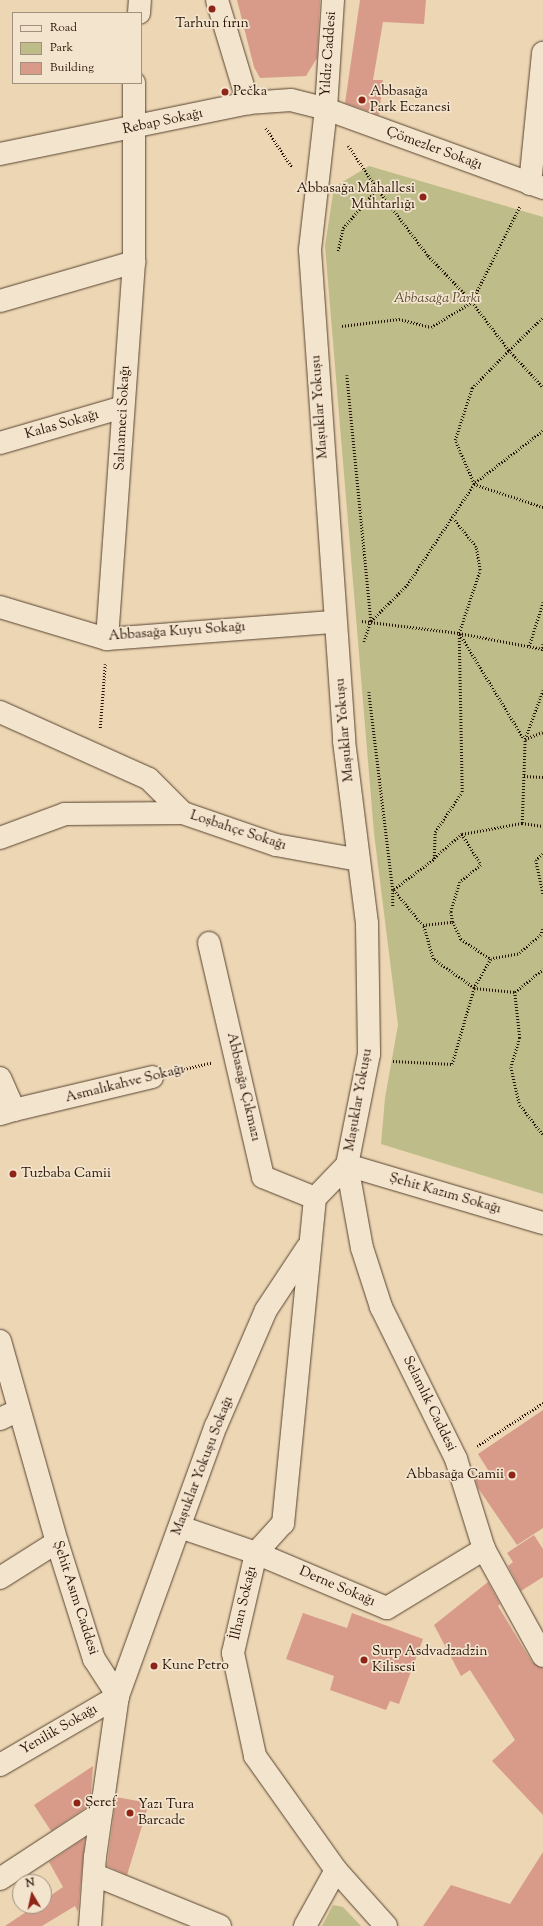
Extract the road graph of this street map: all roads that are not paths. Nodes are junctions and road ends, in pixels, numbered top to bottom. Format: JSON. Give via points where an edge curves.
{"nodes":[{"id":1,"x":140,"y":0,"type":"edge"},
{"id":2,"x":217,"y":0,"type":"edge"},
{"id":3,"x":333,"y":0,"type":"edge"},
{"id":4,"x":139,"y":12,"type":"edge"},
{"id":5,"x":543,"y":53,"type":"edge"},
{"id":6,"x":134,"y":84,"type":"edge"},
{"id":7,"x":248,"y":103,"type":"junction"},
{"id":8,"x":326,"y":108,"type":"junction"},
{"id":9,"x":133,"y":128,"type":"junction"},
{"id":10,"x":0,"y":149,"type":"edge"},
{"id":11,"x":537,"y":186,"type":"edge"},
{"id":12,"x":134,"y":262,"type":"junction"},
{"id":13,"x":0,"y":301,"type":"edge"},
{"id":14,"x":123,"y":407,"type":"junction"},
{"id":15,"x":0,"y":443,"type":"edge"},
{"id":16,"x":0,"y":607,"type":"edge"},
{"id":17,"x":335,"y":622,"type":"junction"},
{"id":18,"x":107,"y":639,"type":"junction"},
{"id":19,"x":0,"y":712,"type":"edge"},
{"id":20,"x":183,"y":813,"type":"junction"},
{"id":21,"x":0,"y":838,"type":"edge"},
{"id":22,"x":359,"y":860,"type":"junction"},
{"id":23,"x":209,"y":943,"type":"dead end"},
{"id":24,"x":152,"y":1077,"type":"road end"},
{"id":25,"x":0,"y":1078,"type":"edge"},
{"id":26,"x":7,"y":1113,"type":"edge"},
{"id":27,"x":347,"y":1165,"type":"junction"},
{"id":28,"x":315,"y":1198,"type":"junction"},
{"id":29,"x":543,"y":1223,"type":"edge"},
{"id":30,"x":308,"y":1245,"type":"junction"},
{"id":31,"x":0,"y":1341,"type":"edge"},
{"id":32,"x":9,"y":1415,"type":"edge"},
{"id":33,"x":180,"y":1527,"type":"junction"},
{"id":34,"x":57,"y":1542,"type":"junction"},
{"id":35,"x":484,"y":1549,"type":"junction"},
{"id":36,"x":256,"y":1553,"type":"junction"},
{"id":37,"x":0,"y":1578,"type":"edge"},
{"id":38,"x":543,"y":1656,"type":"edge"},
{"id":39,"x":118,"y":1696,"type":"junction"},
{"id":40,"x":0,"y":1765,"type":"edge"},
{"id":41,"x":101,"y":1813,"type":"junction"},
{"id":42,"x":336,"y":1870,"type":"junction"},
{"id":43,"x":95,"y":1875,"type":"junction"},
{"id":44,"x":0,"y":1879,"type":"edge"},
{"id":45,"x":213,"y":1924,"type":"edge"},
{"id":46,"x":90,"y":1926,"type":"edge"},
{"id":47,"x":305,"y":1926,"type":"edge"},
{"id":48,"x":386,"y":1926,"type":"edge"}],
"edges":[{"from":1,"to":4,"type":"street"},
{"from":2,"to":7,"type":"street"},
{"from":3,"to":8,"type":"street","name":"Yıldız Caddesi"},
{"from":5,"to":11,"type":"street"},
{"from":6,"to":9,"type":"street","name":"Salnameci Sokağı"},
{"from":7,"to":8,"type":"street","name":"Rebap Sokağı","via":[[291,100]]},
{"from":7,"to":9,"type":"street","name":"Rebap Sokağı"},
{"from":8,"to":11,"type":"street","name":"Çömezler Sokağı"},
{"from":8,"to":17,"type":"street","name":"Maşuklar Yokuşu","via":[[310,250]]},
{"from":9,"to":10,"type":"street","name":"Rebap Sokağı"},
{"from":9,"to":12,"type":"street","name":"Salnameci Sokağı"},
{"from":12,"to":13,"type":"street"},
{"from":12,"to":14,"type":"street","name":"Salnameci Sokağı"},
{"from":14,"to":15,"type":"street","name":"Kalas Sokağı"},
{"from":14,"to":18,"type":"street","name":"Salnameci Sokağı","via":[[118,513]]},
{"from":16,"to":18,"type":"street","name":"Abbasağa Kuyu Sokağı"},
{"from":17,"to":18,"type":"street","name":"Abbasağa Kuyu Sokağı"},
{"from":17,"to":22,"type":"street","name":"Maşuklar Yokuşu","via":[[344,741]]},
{"from":19,"to":20,"type":"street","name":"Loşbahçe Sokağı","via":[[98,753],[149,779]]},
{"from":20,"to":21,"type":"street","via":[[65,814]]},
{"from":20,"to":22,"type":"street","name":"Loşbahçe Sokağı","via":[[276,845]]},
{"from":22,"to":27,"type":"street","name":"Maşuklar Yokuşu","via":[[367,924],[369,1054]]},
{"from":23,"to":28,"type":"street","name":"Abbasağa Çıkmazı","via":[[263,1177]]},
{"from":24,"to":26,"type":"street","name":"Asmalıkahve Sokağı"},
{"from":25,"to":26,"type":"street","name":"Asmalıkahve Sokağı"},
{"from":27,"to":28,"type":"street","name":"Maşuklar Yokuşu"},
{"from":27,"to":29,"type":"street","name":"Şehit Kazım Sokağı"},
{"from":27,"to":35,"type":"street","name":"Selamlık Caddesi","via":[[362,1248],[381,1306],[456,1459]]},
{"from":28,"to":30,"type":"street"},
{"from":30,"to":33,"type":"street","name":"Maşuklar Yokuşu Sokağı","via":[[264,1316],[216,1426]]},
{"from":30,"to":36,"type":"street","name":"İlhan Sokağı","via":[[283,1523]]},
{"from":31,"to":32,"type":"street","name":"Şehit Asım Caddesi"},
{"from":32,"to":34,"type":"street","name":"Şehit Asım Caddesi"},
{"from":33,"to":36,"type":"street","name":"Derne Sokağı"},
{"from":33,"to":39,"type":"street","name":"Maşuklar Yokuşu Sokağı"},
{"from":34,"to":37,"type":"street"},
{"from":34,"to":39,"type":"street","name":"Şehit Asım Caddesi","via":[[94,1659]]},
{"from":35,"to":36,"type":"street","name":"Derne Sokağı","via":[[387,1608]]},
{"from":35,"to":38,"type":"street","name":"Selamlık Caddesi"},
{"from":36,"to":42,"type":"street","name":"İlhan Sokağı","via":[[233,1653],[255,1756]]},
{"from":39,"to":40,"type":"street","name":"Yenilik Sokağı"},
{"from":39,"to":41,"type":"street"},
{"from":41,"to":43,"type":"street"},
{"from":41,"to":44,"type":"street"},
{"from":42,"to":47,"type":"street"},
{"from":42,"to":48,"type":"street","name":"İlhan Sokağı"},
{"from":43,"to":45,"type":"street"},
{"from":43,"to":46,"type":"street"}]}
